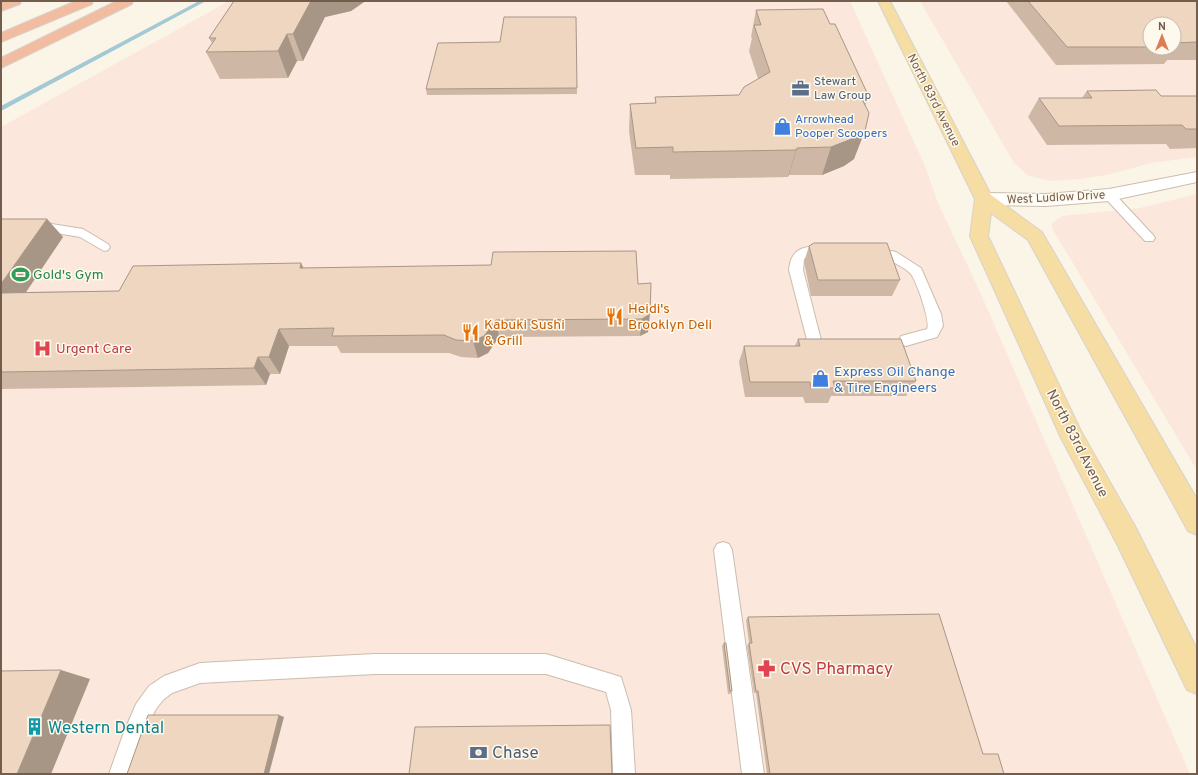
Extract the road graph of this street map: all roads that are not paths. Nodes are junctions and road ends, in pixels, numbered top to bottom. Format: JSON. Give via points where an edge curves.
{"nodes":[{"id":1,"x":15,"y":1,"type":"edge"},
{"id":2,"x":87,"y":1,"type":"edge"},
{"id":3,"x":128,"y":1,"type":"edge"},
{"id":4,"x":884,"y":1,"type":"edge"},
{"id":5,"x":1,"y":7,"type":"edge"},
{"id":6,"x":1,"y":38,"type":"edge"},
{"id":7,"x":1,"y":64,"type":"edge"},
{"id":8,"x":1197,"y":177,"type":"edge"},
{"id":9,"x":1109,"y":195,"type":"junction"},
{"id":10,"x":984,"y":199,"type":"junction"},
{"id":11,"x":1,"y":226,"type":"edge"},
{"id":12,"x":1149,"y":238,"type":"dead end"},
{"id":13,"x":104,"y":247,"type":"dead end"},
{"id":14,"x":841,"y":250,"type":"edge"},
{"id":15,"x":862,"y":251,"type":"edge"},
{"id":16,"x":814,"y":340,"type":"edge"},
{"id":17,"x":906,"y":340,"type":"dead end"},
{"id":18,"x":1197,"y":523,"type":"edge"},
{"id":19,"x":723,"y":550,"type":"dead end"},
{"id":20,"x":1197,"y":680,"type":"edge"},
{"id":21,"x":120,"y":774,"type":"edge"},
{"id":22,"x":624,"y":774,"type":"edge"},
{"id":23,"x":753,"y":774,"type":"edge"}],
"edges":[{"from":1,"to":5,"type":"highway"},
{"from":2,"to":6,"type":"highway"},
{"from":3,"to":7,"type":"highway"},
{"from":4,"to":10,"type":"main road","name":"North 83rd Avenue"},
{"from":8,"to":9,"type":"street","name":"West Ludlow Drive"},
{"from":9,"to":10,"type":"street","name":"West Ludlow Drive","via":[[1052,199]]},
{"from":9,"to":12,"type":"lane"},
{"from":10,"to":18,"type":"main road","name":"North 83rd Avenue","via":[[1035,236]]},
{"from":10,"to":20,"type":"main road","name":"North 83rd Avenue","via":[[979,236],[1073,438],[1127,537]]},
{"from":11,"to":13,"type":"lane","via":[[39,226],[83,233]]},
{"from":14,"to":16,"type":"lane","via":[[808,252],[799,255],[795,261]]},
{"from":15,"to":17,"type":"lane","via":[[891,255],[916,271],[934,314],[936,326],[932,333]]},
{"from":19,"to":23,"type":"lane"},
{"from":21,"to":22,"type":"lane","via":[[142,713],[157,692],[179,679],[200,673],[375,664],[546,664],[614,684],[621,710]]}]}
